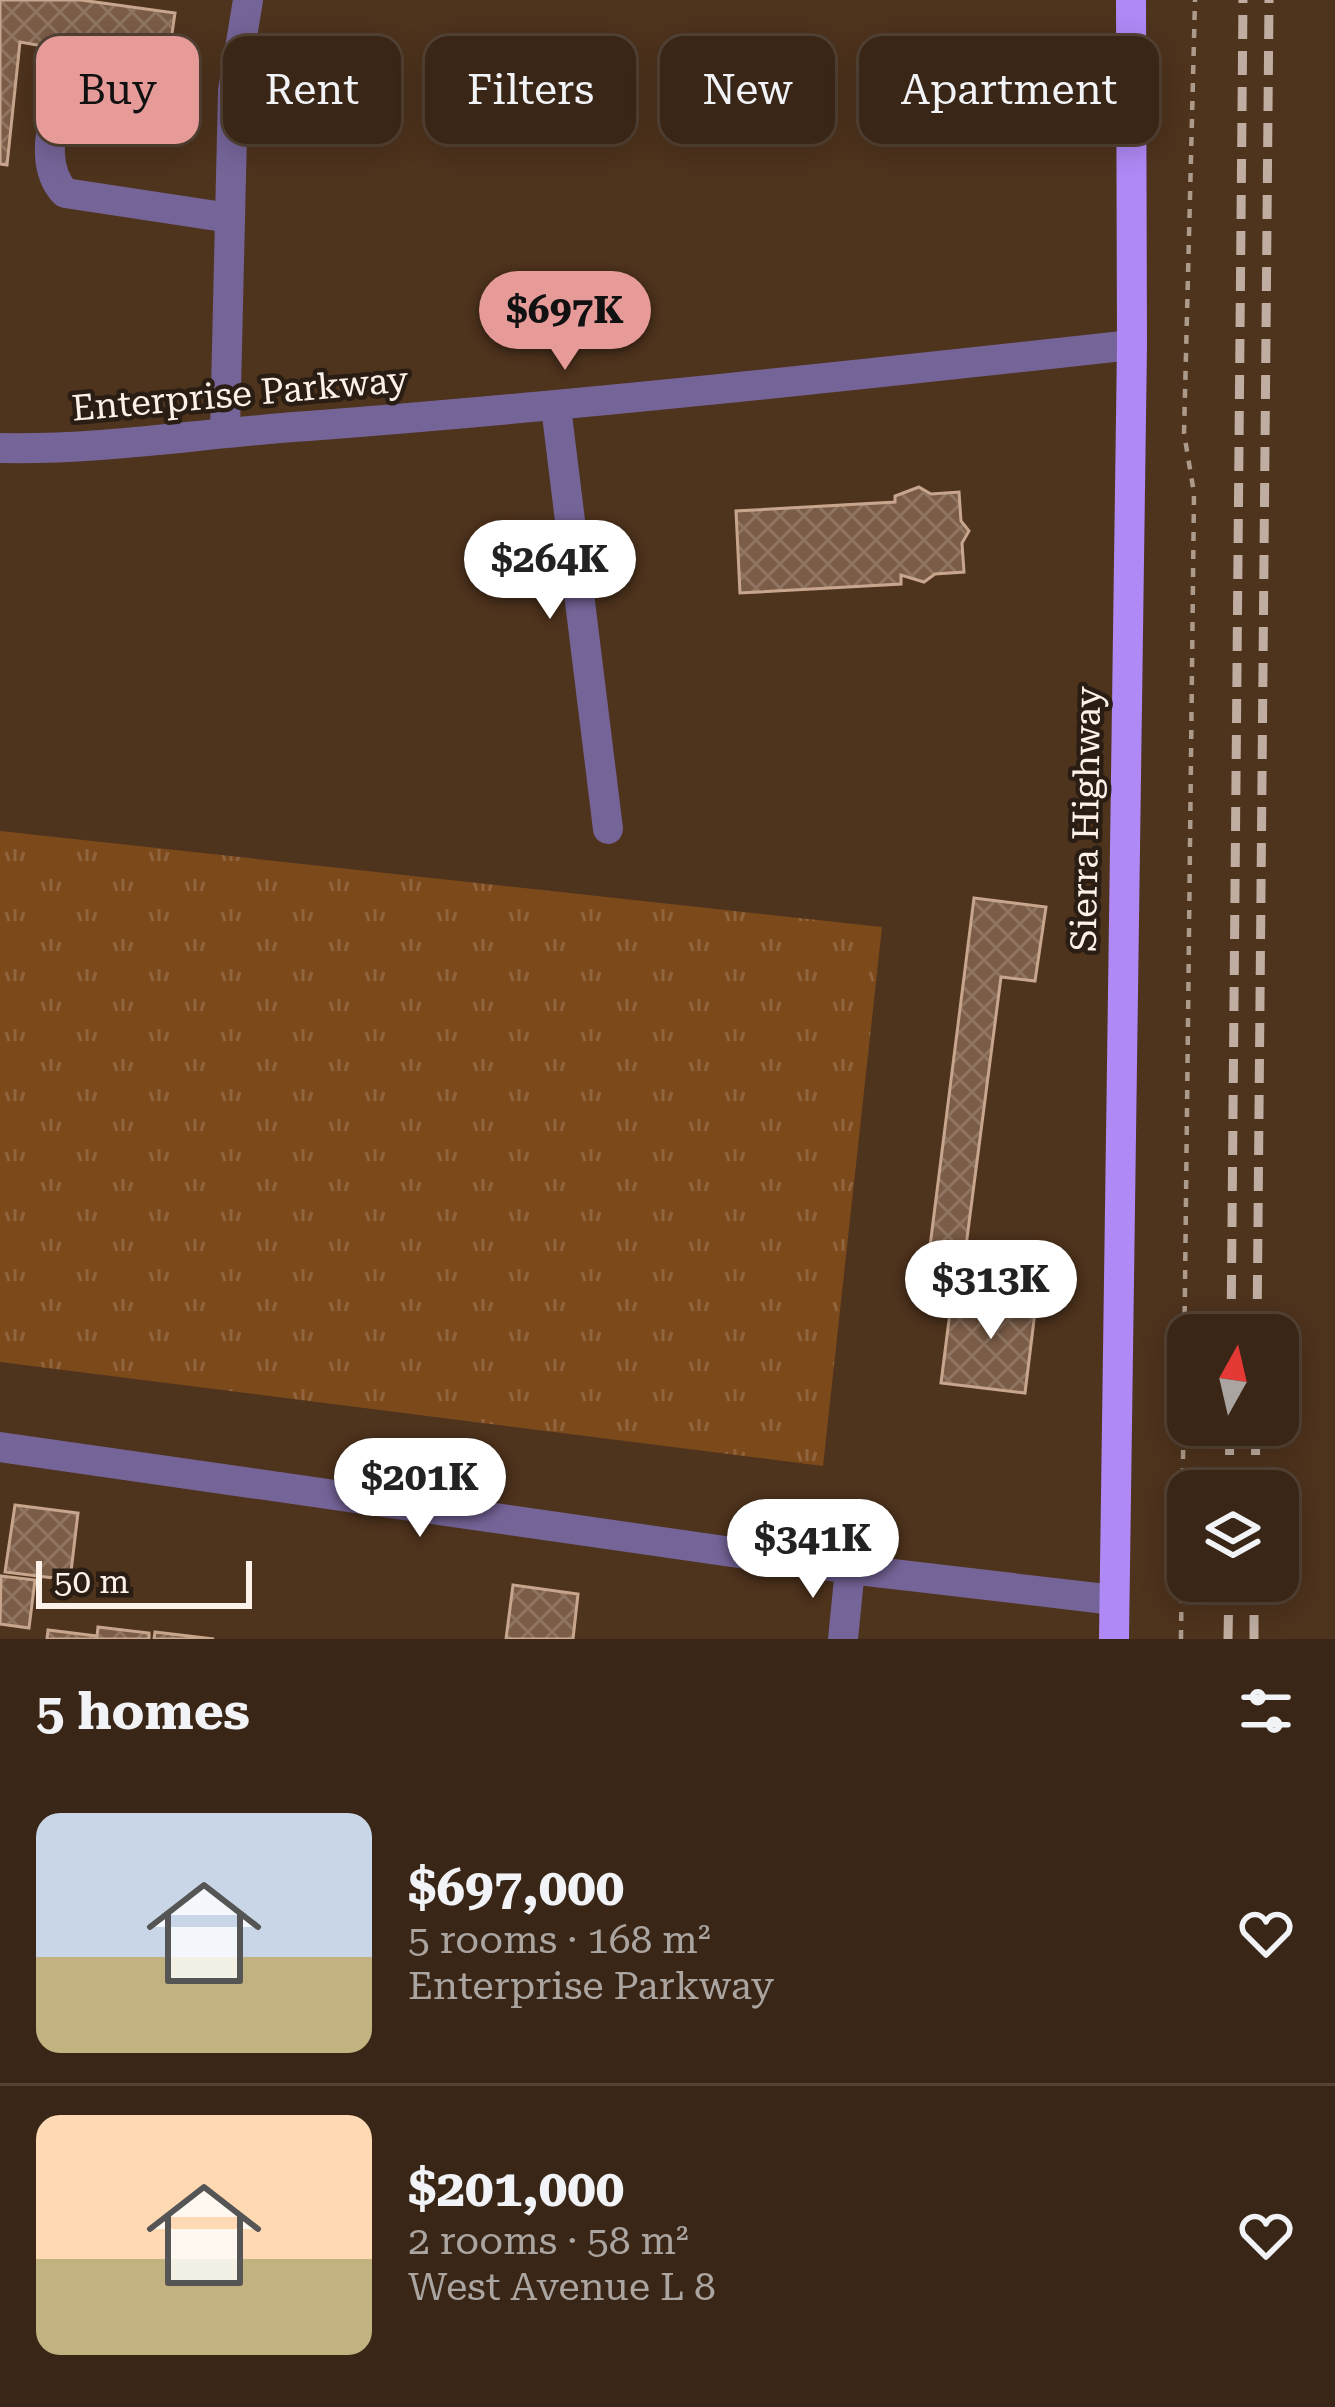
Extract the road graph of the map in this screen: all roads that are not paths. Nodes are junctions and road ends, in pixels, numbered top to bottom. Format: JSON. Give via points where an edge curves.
{"nodes":[{"id":1,"x":248,"y":0,"type":"edge"},
{"id":2,"x":1131,"y":0,"type":"edge"},
{"id":3,"x":53,"y":144,"type":"edge"},
{"id":4,"x":230,"y":218,"type":"junction"},
{"id":5,"x":1132,"y":345,"type":"junction"},
{"id":6,"x":556,"y":407,"type":"junction"},
{"id":7,"x":225,"y":432,"type":"junction"},
{"id":8,"x":0,"y":448,"type":"edge"},
{"id":9,"x":608,"y":829,"type":"dead end"},
{"id":10,"x":0,"y":1447,"type":"edge"},
{"id":11,"x":850,"y":1569,"type":"junction"},
{"id":12,"x":1114,"y":1600,"type":"junction"},
{"id":13,"x":843,"y":1639,"type":"edge"},
{"id":14,"x":1114,"y":1639,"type":"edge"}],
"edges":[{"from":1,"to":4,"type":"street","via":[[233,91]]},
{"from":2,"to":5,"type":"main road","name":"Sierra Highway"},
{"from":3,"to":4,"type":"street","via":[[50,166],[65,193]]},
{"from":4,"to":7,"type":"street"},
{"from":5,"to":6,"type":"street","name":"Enterprise Parkway"},
{"from":5,"to":12,"type":"main road","name":"Sierra Highway"},
{"from":6,"to":7,"type":"street","name":"Enterprise Parkway"},
{"from":6,"to":9,"type":"street"},
{"from":7,"to":8,"type":"street","name":"Enterprise Parkway","via":[[94,450]]},
{"from":10,"to":11,"type":"street"},
{"from":11,"to":12,"type":"street"},
{"from":11,"to":13,"type":"street"},
{"from":12,"to":14,"type":"main road","name":"Sierra Highway"}]}
